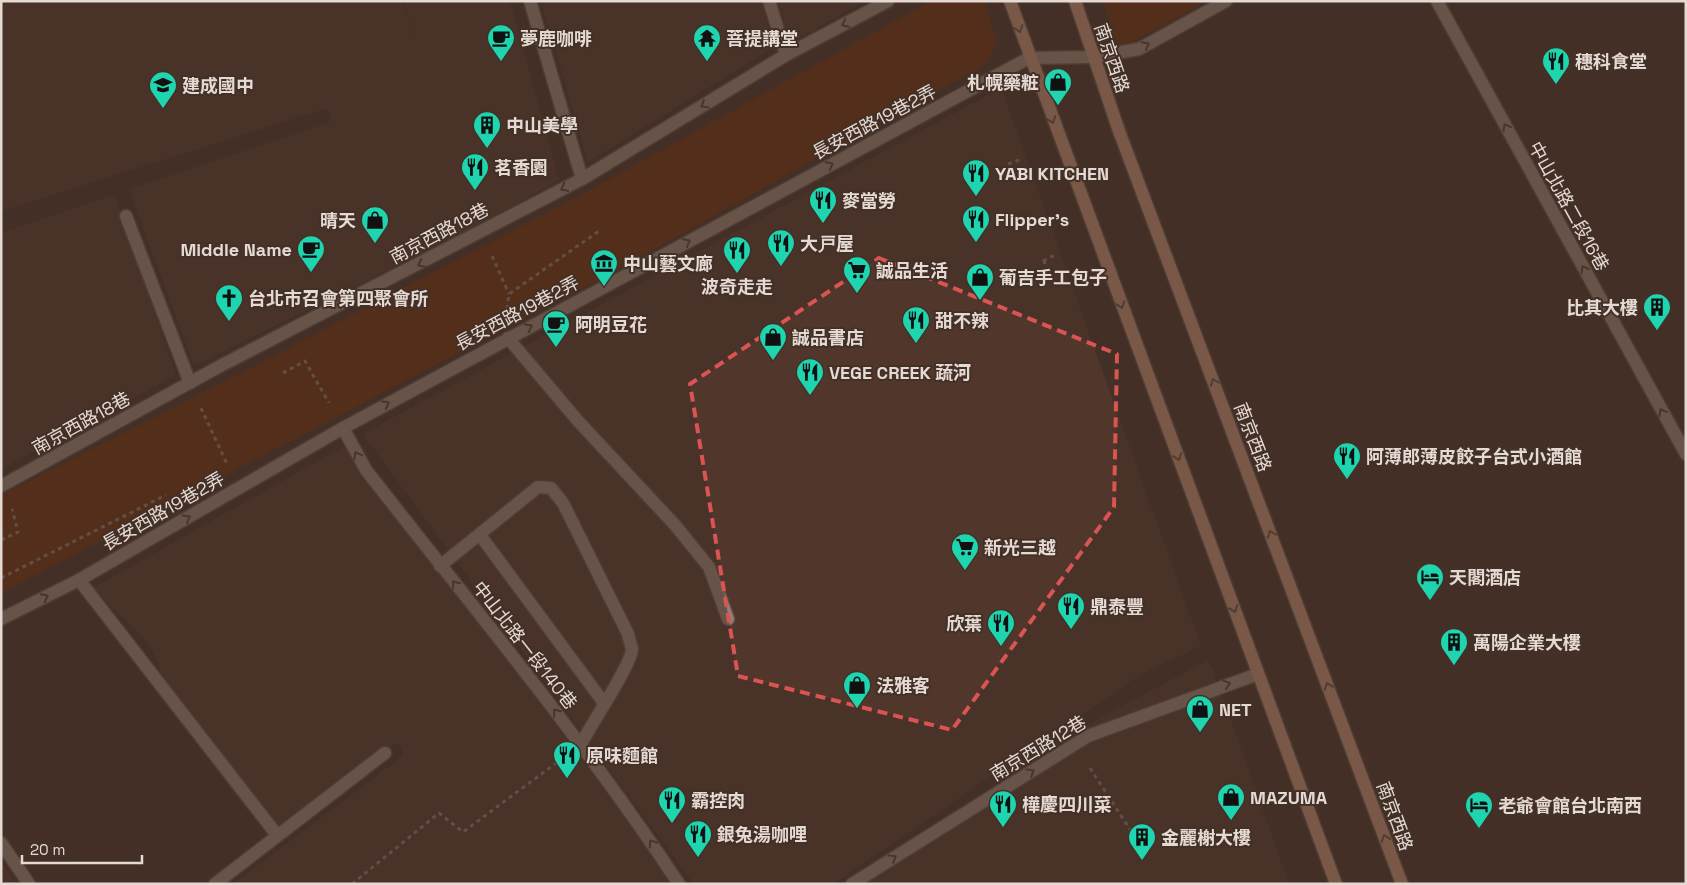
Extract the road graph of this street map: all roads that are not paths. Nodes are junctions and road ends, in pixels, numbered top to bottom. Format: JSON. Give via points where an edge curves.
{"nodes":[{"id":1,"x":530,"y":1,"type":"edge"},
{"id":2,"x":769,"y":1,"type":"edge"},
{"id":3,"x":888,"y":1,"type":"edge"},
{"id":4,"x":1010,"y":1,"type":"edge"},
{"id":5,"x":1075,"y":1,"type":"edge"},
{"id":6,"x":1226,"y":1,"type":"edge"},
{"id":7,"x":1437,"y":1,"type":"edge"},
{"id":8,"x":786,"y":55,"type":"junction"},
{"id":9,"x":1094,"y":57,"type":"junction"},
{"id":10,"x":1029,"y":58,"type":"junction"},
{"id":11,"x":582,"y":179,"type":"junction"},
{"id":12,"x":126,"y":216,"type":"dead end"},
{"id":13,"x":508,"y":338,"type":"junction"},
{"id":14,"x":190,"y":383,"type":"junction"},
{"id":15,"x":343,"y":428,"type":"junction"},
{"id":16,"x":1686,"y":454,"type":"edge"},
{"id":17,"x":3,"y":485,"type":"edge"},
{"id":18,"x":480,"y":535,"type":"junction"},
{"id":19,"x":440,"y":566,"type":"junction"},
{"id":20,"x":79,"y":580,"type":"junction"},
{"id":21,"x":1,"y":618,"type":"edge"},
{"id":22,"x":728,"y":619,"type":"dead end"},
{"id":23,"x":1258,"y":674,"type":"junction"},
{"id":24,"x":604,"y":703,"type":"junction"},
{"id":25,"x":581,"y":744,"type":"junction"},
{"id":26,"x":384,"y":753,"type":"dead end"},
{"id":27,"x":277,"y":835,"type":"junction"},
{"id":28,"x":1,"y":844,"type":"edge"},
{"id":29,"x":29,"y":884,"type":"edge"},
{"id":30,"x":215,"y":884,"type":"edge"},
{"id":31,"x":678,"y":884,"type":"edge"},
{"id":32,"x":852,"y":884,"type":"edge"},
{"id":33,"x":1336,"y":884,"type":"edge"},
{"id":34,"x":1402,"y":884,"type":"edge"}],
"edges":[{"from":1,"to":11,"type":"street"},
{"from":2,"to":8,"type":"street"},
{"from":3,"to":8,"type":"street","name":"南京西路18巷","one_way":true},
{"from":4,"to":10,"type":"main road","one_way":true},
{"from":5,"to":9,"type":"main road","name":"南京西路"},
{"from":9,"to":6,"type":"street","one_way":true,"via":[[1139,49]]},
{"from":16,"to":7,"type":"street","name":"中山北路二段16巷","one_way":true},
{"from":8,"to":11,"type":"street","name":"南京西路18巷","one_way":true},
{"from":9,"to":10,"type":"street"},
{"from":34,"to":9,"type":"main road","name":"南京西路","one_way":true},
{"from":13,"to":10,"type":"street","name":"長安西路19巷2弄","one_way":true},
{"from":10,"to":23,"type":"main road","one_way":true},
{"from":11,"to":14,"type":"street","name":"南京西路18巷","one_way":true},
{"from":12,"to":14,"type":"street"},
{"from":15,"to":13,"type":"street","name":"長安西路19巷2弄","one_way":true},
{"from":13,"to":22,"type":"street","via":[[578,421],[675,525],[708,567]]},
{"from":14,"to":17,"type":"street","name":"南京西路18巷"},
{"from":19,"to":15,"type":"street","name":"中山北路一段140巷","one_way":true,"via":[[366,470]]},
{"from":20,"to":15,"type":"street","name":"長安西路19巷2弄","one_way":true},
{"from":18,"to":19,"type":"street"},
{"from":18,"to":24,"type":"street"},
{"from":18,"to":24,"type":"street","via":[[538,487],[551,488],[563,503],[628,634],[632,650],[629,664]]},
{"from":25,"to":19,"type":"street","name":"中山北路一段140巷","one_way":true},
{"from":21,"to":20,"type":"street","name":"長安西路19巷2弄","one_way":true},
{"from":20,"to":27,"type":"street"},
{"from":32,"to":23,"type":"street","name":"南京西路12巷","one_way":true,"via":[[1088,736]]},
{"from":23,"to":33,"type":"main road"},
{"from":24,"to":25,"type":"street"},
{"from":31,"to":25,"type":"street","name":"中山北路一段140巷","one_way":true},
{"from":26,"to":27,"type":"street"},
{"from":27,"to":30,"type":"street"},
{"from":28,"to":29,"type":"street"}]}
